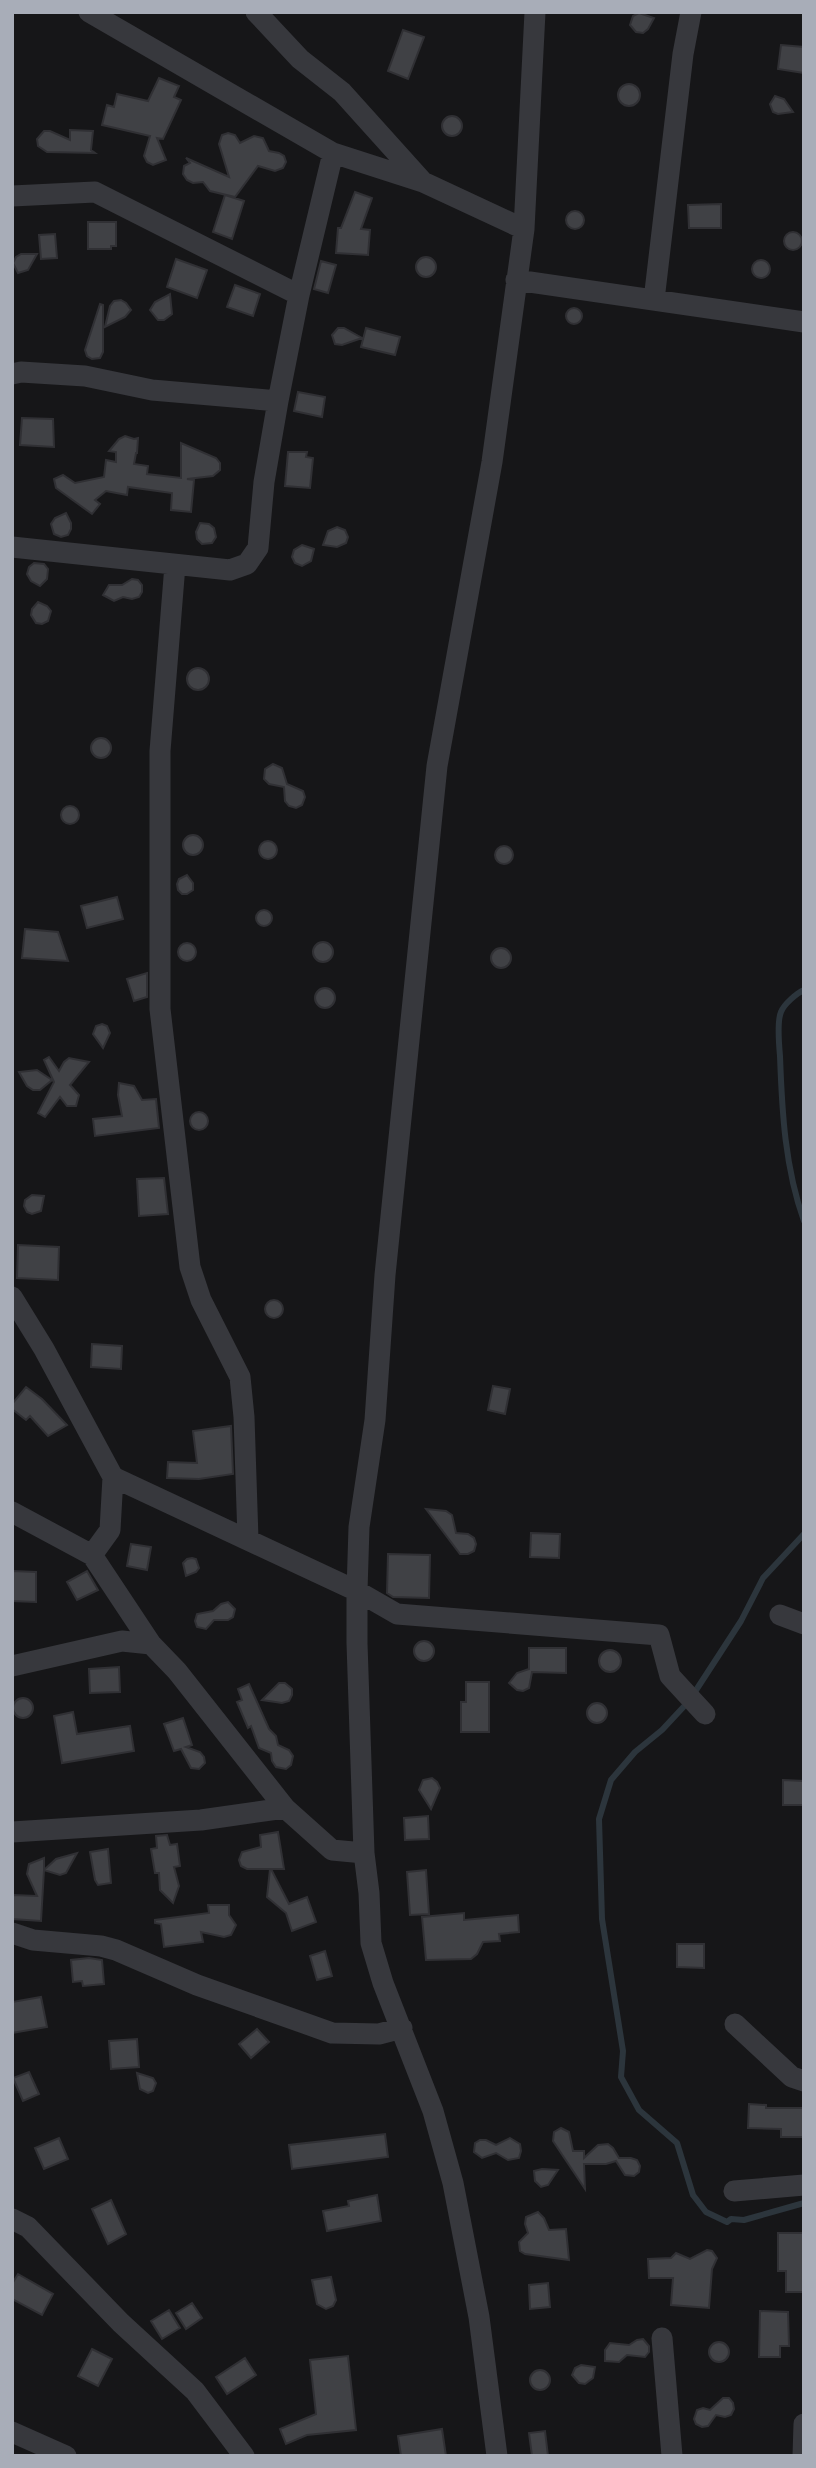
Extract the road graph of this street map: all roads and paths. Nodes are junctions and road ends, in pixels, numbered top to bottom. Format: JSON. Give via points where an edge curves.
{"nodes":[{"id":1,"x":89,"y":12,"type":"edge"},
{"id":2,"x":256,"y":12,"type":"edge"},
{"id":3,"x":535,"y":12,"type":"edge"},
{"id":4,"x":691,"y":12,"type":"edge"},
{"id":5,"x":333,"y":153,"type":"junction"},
{"id":6,"x":423,"y":182,"type":"junction"},
{"id":7,"x":12,"y":196,"type":"edge"},
{"id":8,"x":524,"y":229,"type":"junction"},
{"id":9,"x":516,"y":280,"type":"junction"},
{"id":10,"x":299,"y":295,"type":"junction"},
{"id":11,"x":654,"y":300,"type":"junction"},
{"id":12,"x":804,"y":322,"type":"edge"},
{"id":13,"x":12,"y":374,"type":"edge"},
{"id":14,"x":278,"y":401,"type":"junction"},
{"id":15,"x":12,"y":547,"type":"edge"},
{"id":16,"x":175,"y":565,"type":"junction"},
{"id":17,"x":12,"y":1297,"type":"edge"},
{"id":18,"x":113,"y":1477,"type":"junction"},
{"id":19,"x":12,"y":1512,"type":"edge"},
{"id":20,"x":248,"y":1539,"type":"junction"},
{"id":21,"x":92,"y":1555,"type":"junction"},
{"id":22,"x":357,"y":1591,"type":"junction"},
{"id":23,"x":780,"y":1615,"type":"dead end"},
{"id":24,"x":804,"y":1624,"type":"edge"},
{"id":25,"x":151,"y":1644,"type":"junction"},
{"id":26,"x":12,"y":1666,"type":"edge"},
{"id":27,"x":703,"y":1711,"type":"dead end"},
{"id":28,"x":285,"y":1808,"type":"junction"},
{"id":29,"x":12,"y":1832,"type":"edge"},
{"id":30,"x":364,"y":1853,"type":"junction"},
{"id":31,"x":12,"y":1933,"type":"edge"},
{"id":32,"x":735,"y":2024,"type":"dead end"},
{"id":33,"x":402,"y":2028,"type":"junction"},
{"id":34,"x":804,"y":2081,"type":"edge"},
{"id":35,"x":804,"y":2185,"type":"edge"},
{"id":36,"x":734,"y":2191,"type":"dead end"},
{"id":37,"x":12,"y":2219,"type":"edge"},
{"id":38,"x":662,"y":2338,"type":"dead end"},
{"id":39,"x":804,"y":2424,"type":"edge"},
{"id":40,"x":12,"y":2432,"type":"edge"},
{"id":41,"x":66,"y":2456,"type":"edge"},
{"id":42,"x":244,"y":2456,"type":"edge"},
{"id":43,"x":497,"y":2456,"type":"edge"},
{"id":44,"x":671,"y":2456,"type":"edge"},
{"id":45,"x":803,"y":2456,"type":"edge"}],
"edges":[{"from":1,"to":5,"type":"street"},
{"from":2,"to":6,"type":"street","via":[[299,60],[342,92]]},
{"from":3,"to":8,"type":"street"},
{"from":4,"to":11,"type":"street"},
{"from":5,"to":6,"type":"street"},
{"from":5,"to":10,"type":"street"},
{"from":6,"to":8,"type":"street"},
{"from":7,"to":10,"type":"street","via":[[95,192]]},
{"from":8,"to":9,"type":"street"},
{"from":9,"to":11,"type":"street"},
{"from":9,"to":22,"type":"street","via":[[492,462],[437,766],[385,1275],[375,1420],[359,1527]]},
{"from":10,"to":14,"type":"street"},
{"from":11,"to":12,"type":"street"},
{"from":13,"to":14,"type":"street","via":[[85,376],[152,390]]},
{"from":14,"to":16,"type":"street","via":[[258,548],[247,564],[230,570]]},
{"from":15,"to":16,"type":"street"},
{"from":16,"to":20,"type":"street","via":[[160,751],[160,1009],[190,1267],[201,1300],[240,1377]]},
{"from":17,"to":18,"type":"street"},
{"from":18,"to":20,"type":"street"},
{"from":18,"to":21,"type":"street","via":[[110,1530]]},
{"from":19,"to":21,"type":"street"},
{"from":20,"to":22,"type":"street"},
{"from":21,"to":25,"type":"street"},
{"from":22,"to":27,"type":"street","via":[[397,1614],[659,1635],[670,1676]]},
{"from":22,"to":30,"type":"street"},
{"from":23,"to":24,"type":"street"},
{"from":25,"to":26,"type":"street","via":[[122,1640]]},
{"from":25,"to":28,"type":"street"},
{"from":28,"to":29,"type":"street","via":[[201,1820]]},
{"from":28,"to":30,"type":"street","via":[[332,1850]]},
{"from":30,"to":33,"type":"street","via":[[371,1942]]},
{"from":31,"to":33,"type":"street","via":[[33,1940],[116,1950],[197,1985],[332,2033],[379,2034]]},
{"from":32,"to":34,"type":"street","via":[[792,2077]]},
{"from":33,"to":43,"type":"street","via":[[433,2111],[461,2217],[480,2317]]},
{"from":35,"to":36,"type":"street"},
{"from":37,"to":42,"type":"street","via":[[28,2227],[195,2391]]},
{"from":38,"to":44,"type":"street"},
{"from":39,"to":45,"type":"street"},
{"from":40,"to":41,"type":"street"}]}
